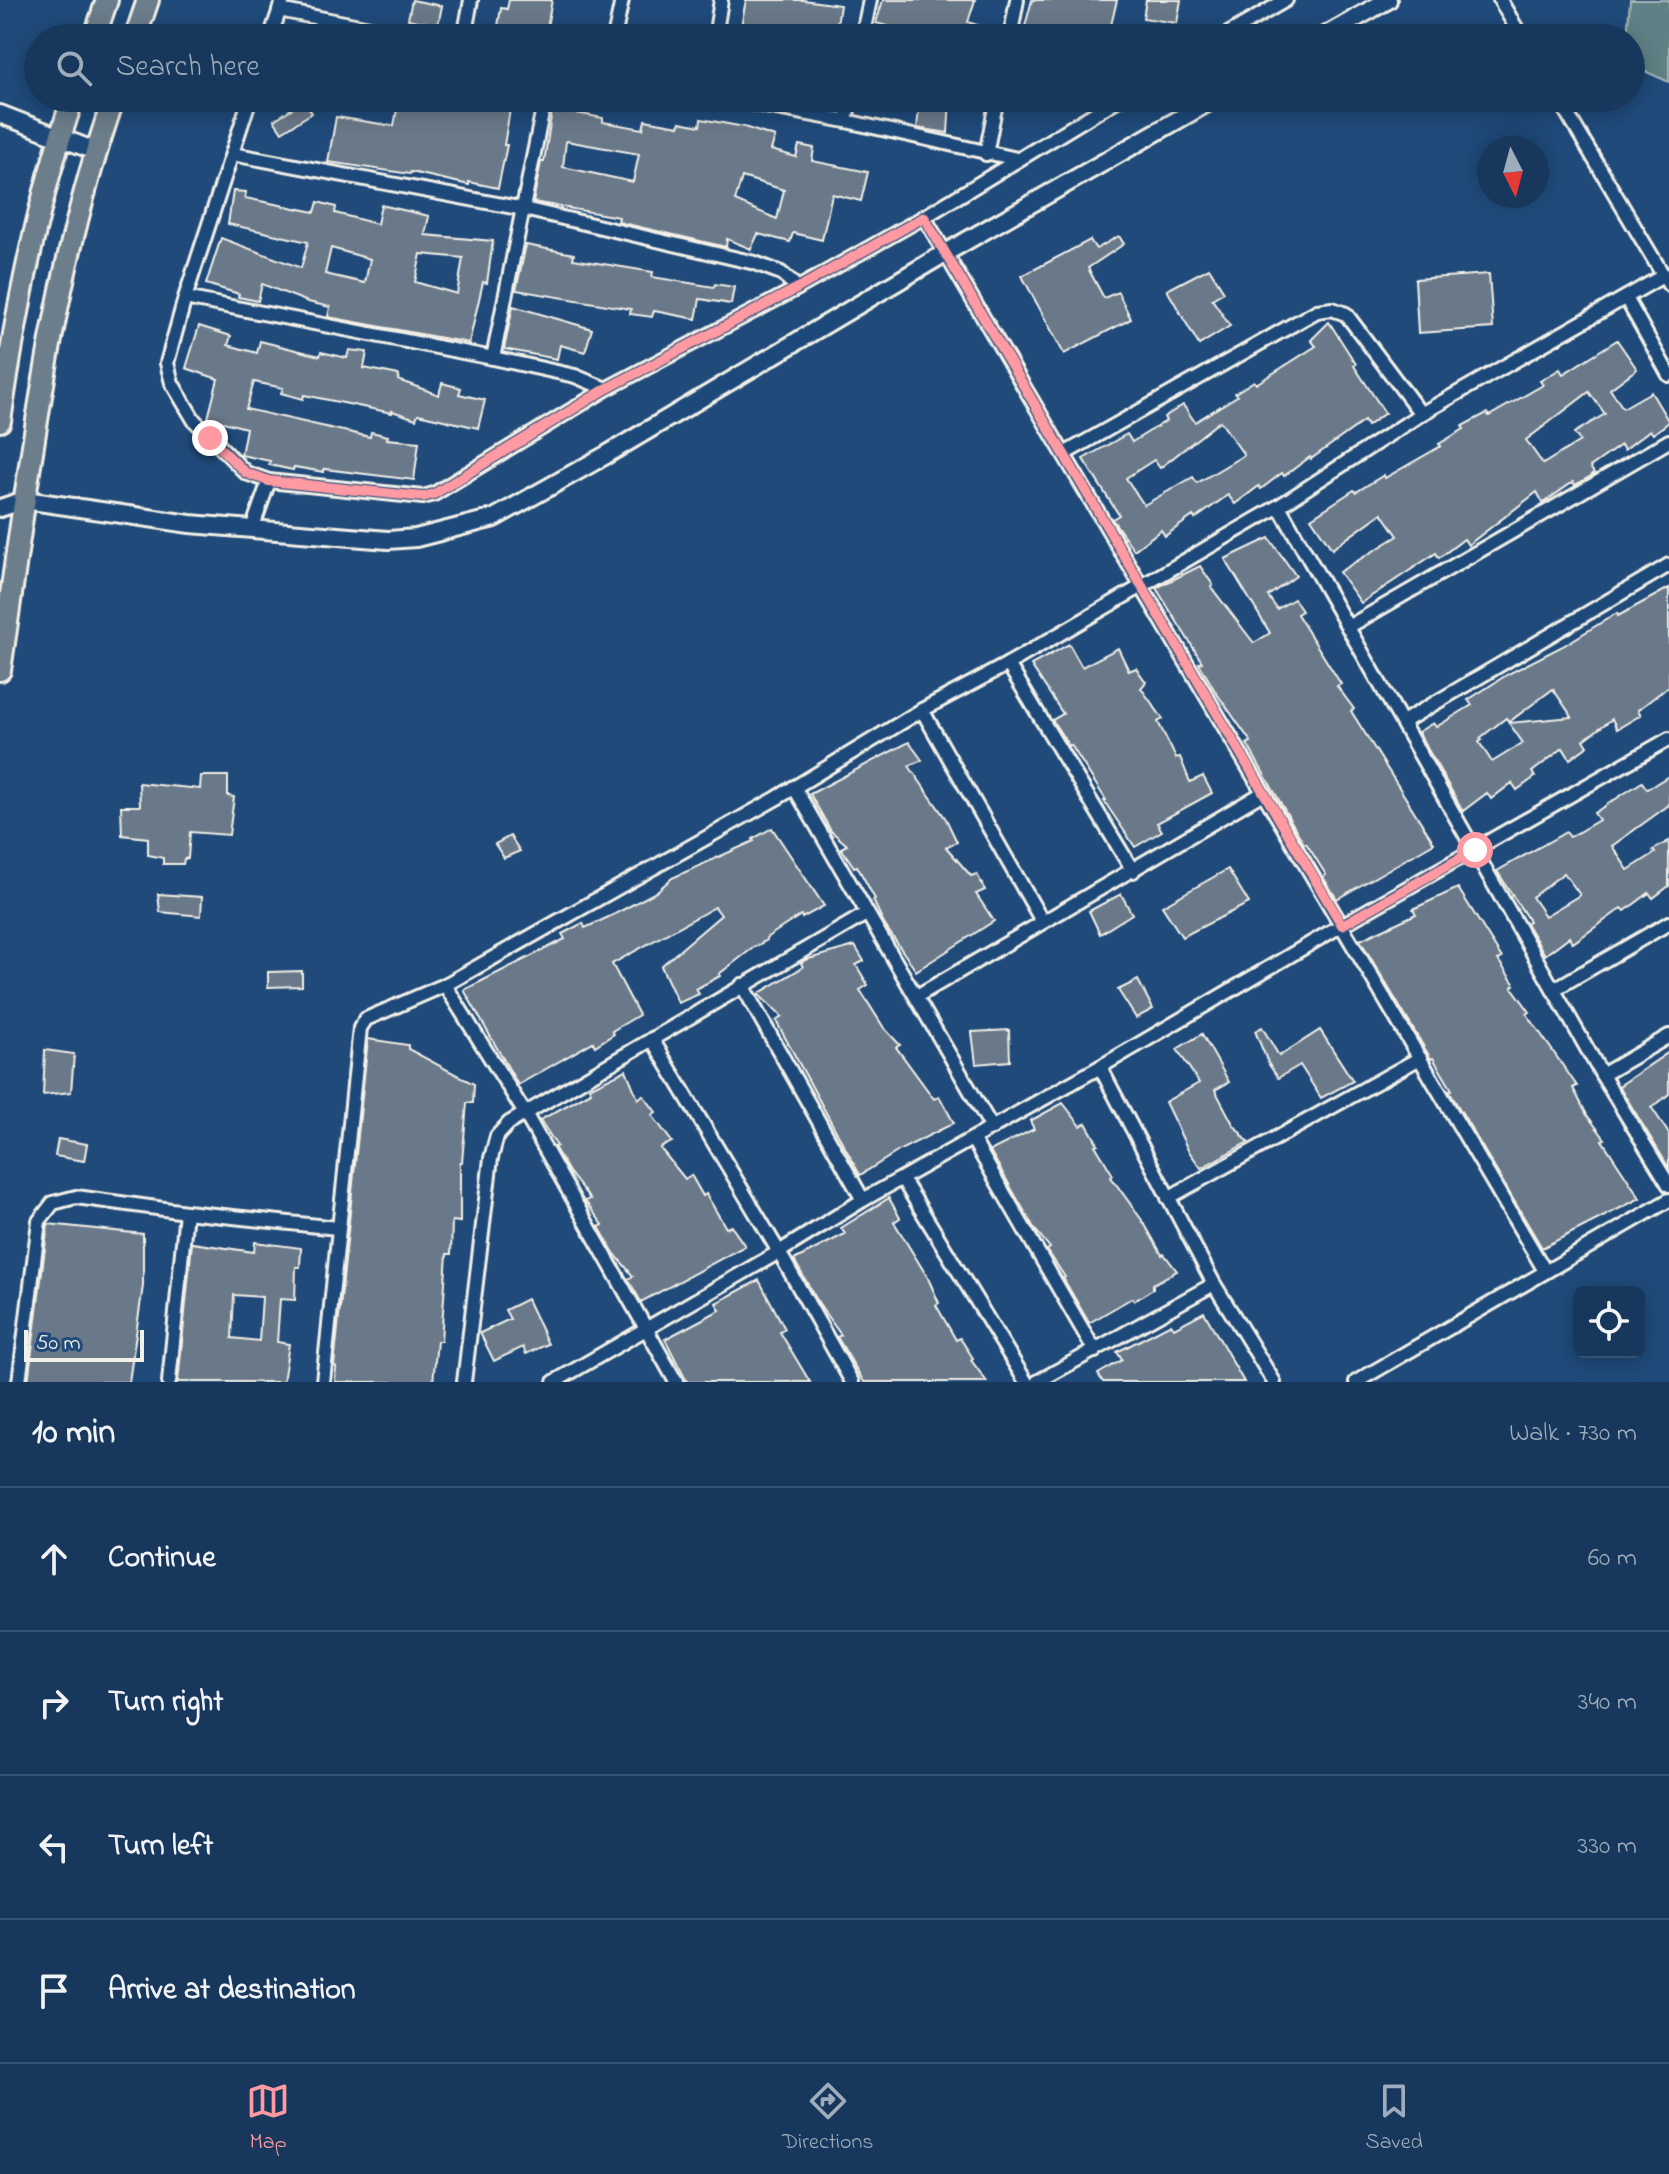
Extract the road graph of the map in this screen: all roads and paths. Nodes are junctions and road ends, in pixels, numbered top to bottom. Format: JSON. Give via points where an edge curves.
{"nodes":[{"id":1,"x":107,"y":0,"type":"edge"},
{"id":2,"x":148,"y":0,"type":"edge"},
{"id":3,"x":471,"y":0,"type":"edge"},
{"id":4,"x":622,"y":0,"type":"edge"},
{"id":5,"x":721,"y":0,"type":"edge"},
{"id":6,"x":870,"y":0,"type":"edge"},
{"id":7,"x":1017,"y":0,"type":"edge"},
{"id":8,"x":1286,"y":0,"type":"edge"},
{"id":9,"x":1388,"y":0,"type":"edge"},
{"id":10,"x":1500,"y":0,"type":"edge"},
{"id":11,"x":281,"y":5,"type":"edge"},
{"id":12,"x":1270,"y":5,"type":"edge"},
{"id":13,"x":99,"y":24,"type":"edge"},
{"id":14,"x":140,"y":24,"type":"edge"},
{"id":15,"x":275,"y":24,"type":"edge"},
{"id":16,"x":361,"y":24,"type":"edge"},
{"id":17,"x":467,"y":24,"type":"edge"},
{"id":18,"x":617,"y":24,"type":"edge"},
{"id":19,"x":717,"y":24,"type":"edge"},
{"id":20,"x":865,"y":24,"type":"edge"},
{"id":21,"x":1013,"y":24,"type":"edge"},
{"id":22,"x":1242,"y":24,"type":"edge"},
{"id":23,"x":1346,"y":24,"type":"edge"},
{"id":24,"x":1514,"y":24,"type":"edge"},
{"id":25,"x":68,"y":112,"type":"edge"},
{"id":26,"x":109,"y":112,"type":"edge"},
{"id":27,"x":246,"y":112,"type":"edge"},
{"id":28,"x":542,"y":112,"type":"edge"},
{"id":29,"x":798,"y":112,"type":"edge"},
{"id":30,"x":848,"y":112,"type":"edge"},
{"id":31,"x":994,"y":112,"type":"edge"},
{"id":32,"x":1096,"y":112,"type":"edge"},
{"id":33,"x":1192,"y":112,"type":"edge"},
{"id":34,"x":1566,"y":112,"type":"edge"},
{"id":35,"x":0,"y":114,"type":"edge"},
{"id":36,"x":846,"y":121,"type":"junction"},
{"id":37,"x":59,"y":138,"type":"junction"},
{"id":38,"x":95,"y":151,"type":"junction"},
{"id":39,"x":232,"y":154,"type":"junction"},
{"id":40,"x":986,"y":154,"type":"junction"},
{"id":41,"x":1017,"y":159,"type":"junction"},
{"id":42,"x":524,"y":209,"type":"junction"},
{"id":43,"x":924,"y":217,"type":"junction"},
{"id":44,"x":947,"y":252,"type":"junction"},
{"id":45,"x":1666,"y":280,"type":"edge"},
{"id":46,"x":798,"y":288,"type":"junction"},
{"id":47,"x":185,"y":298,"type":"junction"},
{"id":48,"x":1626,"y":298,"type":"junction"},
{"id":49,"x":493,"y":358,"type":"junction"},
{"id":50,"x":1669,"y":375,"type":"edge"},
{"id":51,"x":606,"y":389,"type":"junction"},
{"id":52,"x":1421,"y":414,"type":"junction"},
{"id":53,"x":0,"y":421,"type":"edge"},
{"id":54,"x":1669,"y":441,"type":"edge"},
{"id":55,"x":1064,"y":454,"type":"junction"},
{"id":56,"x":269,"y":481,"type":"junction"},
{"id":57,"x":25,"y":500,"type":"junction"},
{"id":58,"x":1279,"y":506,"type":"junction"},
{"id":59,"x":0,"y":508,"type":"edge"},
{"id":60,"x":252,"y":529,"type":"junction"},
{"id":61,"x":1669,"y":565,"type":"edge"},
{"id":62,"x":1142,"y":586,"type":"junction"},
{"id":63,"x":1348,"y":627,"type":"junction"},
{"id":64,"x":1008,"y":664,"type":"junction"},
{"id":65,"x":0,"y":670,"type":"edge"},
{"id":66,"x":922,"y":710,"type":"junction"},
{"id":67,"x":1403,"y":722,"type":"junction"},
{"id":68,"x":1669,"y":739,"type":"edge"},
{"id":69,"x":794,"y":787,"type":"junction"},
{"id":70,"x":1263,"y":793,"type":"junction"},
{"id":71,"x":1475,"y":850,"type":"junction"},
{"id":72,"x":1133,"y":871,"type":"junction"},
{"id":73,"x":866,"y":914,"type":"junction"},
{"id":74,"x":1042,"y":921,"type":"junction"},
{"id":75,"x":1669,"y":923,"type":"edge"},
{"id":76,"x":1342,"y":925,"type":"junction"},
{"id":77,"x":445,"y":985,"type":"junction"},
{"id":78,"x":742,"y":985,"type":"junction"},
{"id":79,"x":1553,"y":990,"type":"junction"},
{"id":80,"x":917,"y":996,"type":"junction"},
{"id":81,"x":1669,"y":1036,"type":"edge"},
{"id":82,"x":652,"y":1039,"type":"junction"},
{"id":83,"x":1420,"y":1058,"type":"junction"},
{"id":84,"x":1100,"y":1067,"type":"junction"},
{"id":85,"x":1602,"y":1075,"type":"junction"},
{"id":86,"x":526,"y":1115,"type":"junction"},
{"id":87,"x":992,"y":1128,"type":"junction"},
{"id":88,"x":973,"y":1140,"type":"junction"},
{"id":89,"x":903,"y":1180,"type":"junction"},
{"id":90,"x":1669,"y":1185,"type":"edge"},
{"id":91,"x":1168,"y":1198,"type":"junction"},
{"id":92,"x":863,"y":1200,"type":"junction"},
{"id":93,"x":1669,"y":1200,"type":"edge"},
{"id":94,"x":186,"y":1212,"type":"junction"},
{"id":95,"x":337,"y":1228,"type":"junction"},
{"id":96,"x":779,"y":1252,"type":"junction"},
{"id":97,"x":1545,"y":1271,"type":"junction"},
{"id":98,"x":1214,"y":1284,"type":"junction"},
{"id":99,"x":647,"y":1330,"type":"junction"},
{"id":100,"x":1095,"y":1351,"type":"junction"},
{"id":101,"x":19,"y":1382,"type":"edge"},
{"id":102,"x":169,"y":1382,"type":"edge"},
{"id":103,"x":323,"y":1382,"type":"edge"},
{"id":104,"x":464,"y":1382,"type":"edge"},
{"id":105,"x":554,"y":1382,"type":"edge"},
{"id":106,"x":676,"y":1382,"type":"edge"},
{"id":107,"x":852,"y":1382,"type":"edge"},
{"id":108,"x":1026,"y":1382,"type":"edge"},
{"id":109,"x":1037,"y":1382,"type":"edge"},
{"id":110,"x":1274,"y":1382,"type":"edge"},
{"id":111,"x":1356,"y":1382,"type":"edge"}],
"edges":[{"from":1,"to":13,"type":"main road"},
{"from":2,"to":14,"type":"main road"},
{"from":3,"to":17,"type":"street"},
{"from":4,"to":18,"type":"street"},
{"from":5,"to":19,"type":"street"},
{"from":6,"to":20,"type":"street"},
{"from":7,"to":21,"type":"street"},
{"from":8,"to":12,"type":"street"},
{"from":9,"to":23,"type":"street"},
{"from":10,"to":24,"type":"street"},
{"from":11,"to":15,"type":"street"},
{"from":11,"to":16,"type":"street"},
{"from":12,"to":22,"type":"street"},
{"from":25,"to":37,"type":"main road"},
{"from":26,"to":38,"type":"main road"},
{"from":27,"to":39,"type":"street"},
{"from":28,"to":42,"type":"street"},
{"from":29,"to":36,"type":"street"},
{"from":30,"to":36,"type":"street"},
{"from":31,"to":40,"type":"street"},
{"from":32,"to":41,"type":"street"},
{"from":33,"to":44,"type":"street"},
{"from":34,"to":45,"type":"street"},
{"from":35,"to":37,"type":"street"},
{"from":36,"to":40,"type":"street"},
{"from":37,"to":38,"type":"street"},
{"from":37,"to":53,"type":"main road","via":[[15,325]]},
{"from":38,"to":57,"type":"main road","via":[[52,331]]},
{"from":39,"to":42,"type":"street"},
{"from":39,"to":47,"type":"street"},
{"from":40,"to":41,"type":"street"},
{"from":41,"to":43,"type":"street"},
{"from":42,"to":46,"type":"street","via":[[755,263],[781,273]]},
{"from":42,"to":49,"type":"street"},
{"from":43,"to":44,"type":"street"},
{"from":43,"to":46,"type":"street"},
{"from":44,"to":55,"type":"street"},
{"from":44,"to":60,"type":"street","via":[[494,518],[388,540]]},
{"from":45,"to":48,"type":"street"},
{"from":46,"to":51,"type":"street"},
{"from":47,"to":49,"type":"street"},
{"from":47,"to":56,"type":"street","via":[[167,363],[172,383],[210,438],[246,473]]},
{"from":48,"to":50,"type":"street"},
{"from":48,"to":52,"type":"street"},
{"from":49,"to":51,"type":"street","via":[[575,376]]},
{"from":51,"to":56,"type":"street","via":[[434,494]]},
{"from":52,"to":55,"type":"street","via":[[1346,314],[1332,309],[1317,311]]},
{"from":52,"to":58,"type":"street"},
{"from":54,"to":63,"type":"street"},
{"from":55,"to":62,"type":"street"},
{"from":56,"to":60,"type":"street"},
{"from":57,"to":59,"type":"street"},
{"from":57,"to":60,"type":"street"},
{"from":57,"to":65,"type":"main road"},
{"from":58,"to":62,"type":"street"},
{"from":58,"to":63,"type":"street"},
{"from":61,"to":67,"type":"street"},
{"from":62,"to":64,"type":"street"},
{"from":62,"to":70,"type":"street"},
{"from":63,"to":67,"type":"street"},
{"from":64,"to":66,"type":"street"},
{"from":64,"to":72,"type":"street"},
{"from":66,"to":69,"type":"street"},
{"from":66,"to":74,"type":"street"},
{"from":67,"to":71,"type":"street"},
{"from":68,"to":71,"type":"street"},
{"from":69,"to":73,"type":"street"},
{"from":69,"to":77,"type":"street"},
{"from":70,"to":72,"type":"street"},
{"from":70,"to":76,"type":"street"},
{"from":71,"to":76,"type":"street"},
{"from":71,"to":79,"type":"street"},
{"from":72,"to":74,"type":"street"},
{"from":73,"to":78,"type":"street"},
{"from":73,"to":80,"type":"street"},
{"from":74,"to":80,"type":"street"},
{"from":75,"to":79,"type":"street"},
{"from":76,"to":83,"type":"street"},
{"from":76,"to":84,"type":"street"},
{"from":77,"to":86,"type":"street"},
{"from":77,"to":95,"type":"street","via":[[377,1013],[360,1028]]},
{"from":78,"to":82,"type":"street"},
{"from":78,"to":92,"type":"street"},
{"from":79,"to":85,"type":"street"},
{"from":80,"to":87,"type":"street"},
{"from":81,"to":85,"type":"street"},
{"from":82,"to":86,"type":"street"},
{"from":82,"to":96,"type":"street"},
{"from":83,"to":91,"type":"street"},
{"from":83,"to":97,"type":"street"},
{"from":84,"to":87,"type":"street"},
{"from":84,"to":91,"type":"street"},
{"from":85,"to":90,"type":"street"},
{"from":86,"to":99,"type":"street"},
{"from":86,"to":104,"type":"street","via":[[497,1136],[491,1158]]},
{"from":87,"to":88,"type":"street"},
{"from":88,"to":89,"type":"street"},
{"from":88,"to":100,"type":"street"},
{"from":89,"to":92,"type":"street"},
{"from":89,"to":108,"type":"street"},
{"from":91,"to":98,"type":"street"},
{"from":92,"to":96,"type":"street"},
{"from":93,"to":97,"type":"street"},
{"from":94,"to":95,"type":"street"},
{"from":94,"to":101,"type":"street","via":[[76,1197],[53,1203],[39,1221]]},
{"from":94,"to":102,"type":"street"},
{"from":95,"to":103,"type":"street"},
{"from":96,"to":99,"type":"street"},
{"from":96,"to":107,"type":"street"},
{"from":97,"to":111,"type":"street"},
{"from":98,"to":100,"type":"street"},
{"from":98,"to":110,"type":"street"},
{"from":99,"to":105,"type":"street"},
{"from":99,"to":106,"type":"street"},
{"from":100,"to":109,"type":"street"}]}
